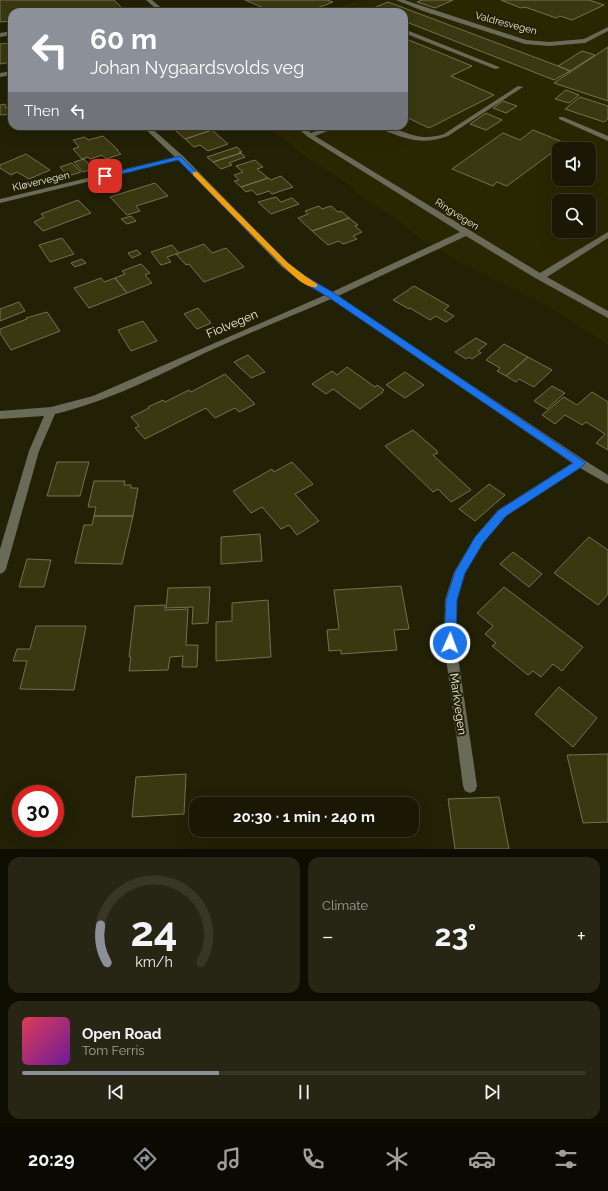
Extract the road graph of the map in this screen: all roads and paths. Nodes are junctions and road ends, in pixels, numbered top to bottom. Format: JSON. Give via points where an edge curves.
{"nodes":[{"id":1,"x":149,"y":0,"type":"edge"},
{"id":2,"x":399,"y":0,"type":"edge"},
{"id":3,"x":158,"y":8,"type":"edge"},
{"id":4,"x":608,"y":29,"type":"edge"},
{"id":5,"x":408,"y":33,"type":"edge"},
{"id":6,"x":497,"y":68,"type":"dead end"},
{"id":7,"x":520,"y":87,"type":"dead end"},
{"id":8,"x":561,"y":118,"type":"dead end"},
{"id":9,"x":149,"y":130,"type":"edge"},
{"id":10,"x":303,"y":130,"type":"edge"},
{"id":11,"x":326,"y":130,"type":"edge"},
{"id":12,"x":391,"y":130,"type":"edge"},
{"id":13,"x":310,"y":136,"type":"junction"},
{"id":14,"x":608,"y":139,"type":"edge"},
{"id":15,"x":180,"y":158,"type":"junction"},
{"id":16,"x":0,"y":201,"type":"edge"},
{"id":17,"x":467,"y":232,"type":"junction"},
{"id":18,"x":608,"y":234,"type":"edge"},
{"id":19,"x":540,"y":277,"type":"junction"},
{"id":20,"x":331,"y":295,"type":"junction"},
{"id":21,"x":608,"y":315,"type":"edge"},
{"id":22,"x":51,"y":411,"type":"junction"},
{"id":23,"x":0,"y":415,"type":"edge"},
{"id":24,"x":580,"y":463,"type":"junction"},
{"id":25,"x":608,"y":480,"type":"edge"},
{"id":26,"x":0,"y":569,"type":"edge"},
{"id":27,"x":470,"y":786,"type":"dead end"}],
"edges":[{"from":1,"to":3,"type":"street"},
{"from":2,"to":4,"type":"street","name":"Valdresvegen","via":[[525,42],[549,44],[585,41]]},
{"from":5,"to":6,"type":"street"},
{"from":7,"to":12,"type":"street","via":[[437,139],[415,139]]},
{"from":8,"to":14,"type":"street"},
{"from":9,"to":15,"type":"street"},
{"from":10,"to":13,"type":"street","name":"Ringvegen"},
{"from":11,"to":13,"type":"street"},
{"from":13,"to":17,"type":"street","name":"Ringvegen"},
{"from":15,"to":16,"type":"street","name":"Kløvervegen"},
{"from":15,"to":20,"type":"street","via":[[285,264],[302,278]]},
{"from":17,"to":19,"type":"street","name":"Ringvegen"},
{"from":17,"to":20,"type":"street","name":"Fiolvegen"},
{"from":18,"to":19,"type":"street"},
{"from":19,"to":21,"type":"street","name":"Ringvegen"},
{"from":20,"to":22,"type":"street","name":"Fiolvegen","via":[[127,386],[90,401]]},
{"from":20,"to":24,"type":"street"},
{"from":22,"to":23,"type":"street","name":"Fiolvegen"},
{"from":22,"to":26,"type":"street","via":[[34,451]]},
{"from":24,"to":25,"type":"street"},
{"from":24,"to":27,"type":"street","name":"Markvegen","via":[[502,513],[479,540],[460,572],[451,600],[450,643]]}]}
